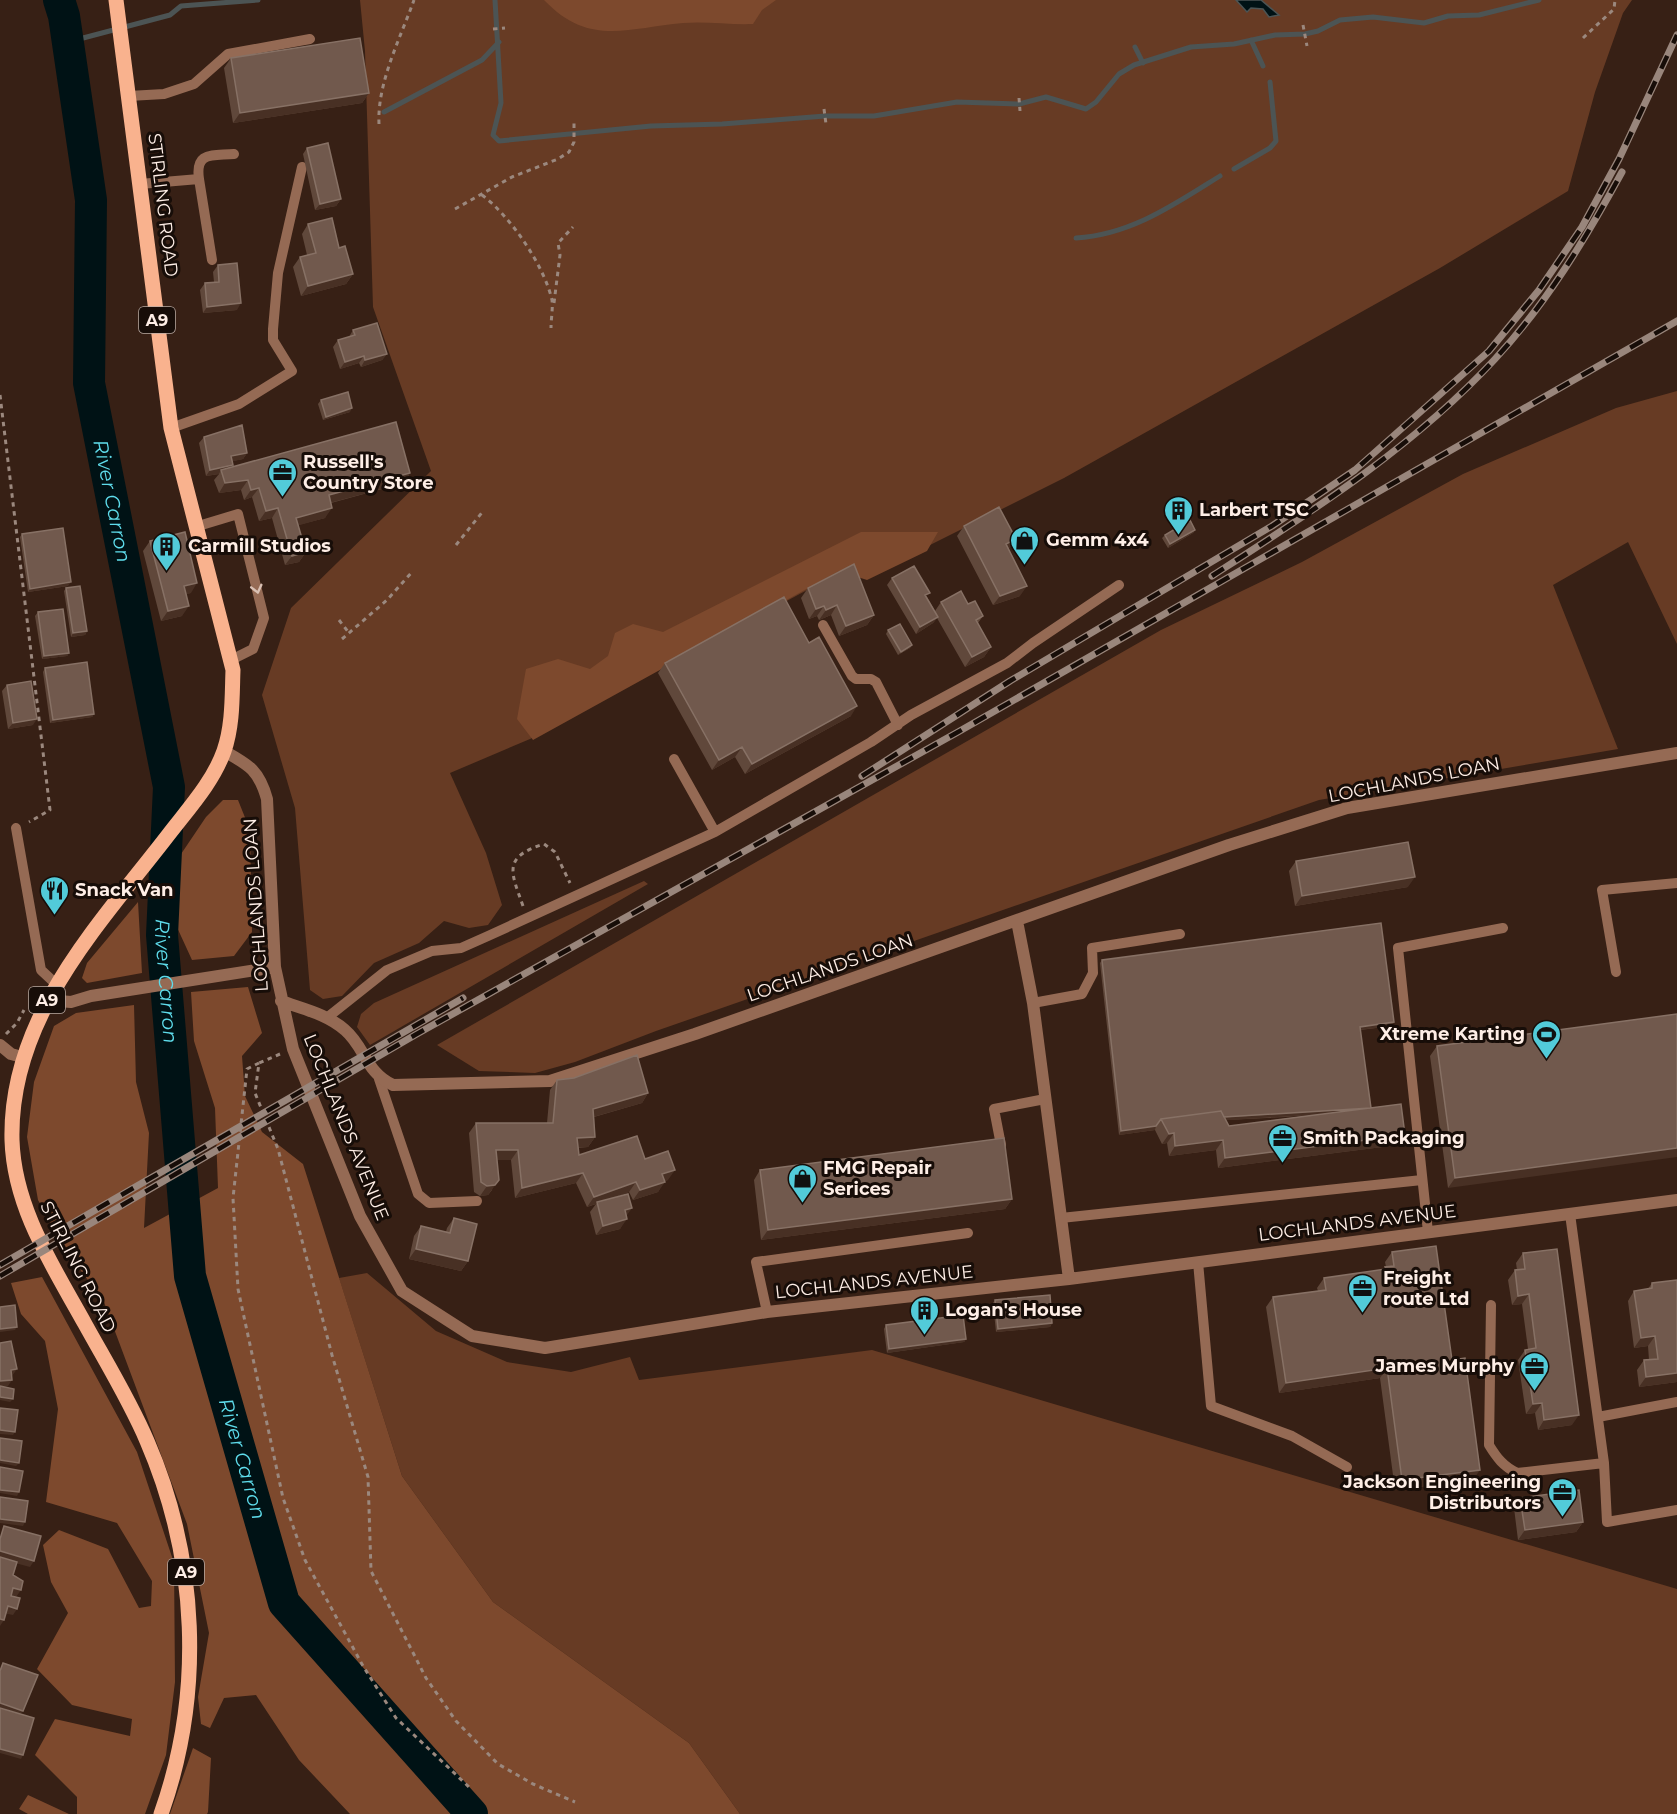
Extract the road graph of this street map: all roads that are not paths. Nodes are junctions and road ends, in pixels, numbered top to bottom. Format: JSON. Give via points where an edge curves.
{"nodes":[{"id":1,"x":116,"y":4,"type":"edge"},
{"id":2,"x":310,"y":39,"type":"dead end"},
{"id":3,"x":129,"y":96,"type":"junction"},
{"id":4,"x":234,"y":154,"type":"dead end"},
{"id":5,"x":302,"y":167,"type":"dead end"},
{"id":6,"x":199,"y":179,"type":"junction"},
{"id":7,"x":140,"y":184,"type":"junction"},
{"id":8,"x":212,"y":260,"type":"dead end"},
{"id":9,"x":171,"y":428,"type":"junction"},
{"id":10,"x":195,"y":527,"type":"junction"},
{"id":11,"x":1119,"y":585,"type":"dead end"},
{"id":12,"x":823,"y":625,"type":"dead end"},
{"id":13,"x":231,"y":660,"type":"junction"},
{"id":14,"x":898,"y":725,"type":"junction"},
{"id":15,"x":224,"y":751,"type":"junction"},
{"id":16,"x":1677,"y":753,"type":"edge"},
{"id":17,"x":674,"y":759,"type":"dead end"},
{"id":18,"x":16,"y":828,"type":"road end"},
{"id":19,"x":715,"y":832,"type":"junction"},
{"id":20,"x":1677,"y":883,"type":"edge"},
{"id":21,"x":1017,"y":921,"type":"junction"},
{"id":22,"x":1503,"y":928,"type":"dead end"},
{"id":23,"x":1180,"y":934,"type":"dead end"},
{"id":24,"x":275,"y":968,"type":"junction"},
{"id":25,"x":1616,"y":972,"type":"dead end"},
{"id":26,"x":56,"y":984,"type":"junction"},
{"id":27,"x":47,"y":1000,"type":"junction"},
{"id":28,"x":281,"y":1002,"type":"junction"},
{"id":29,"x":1032,"y":1003,"type":"junction"},
{"id":30,"x":328,"y":1017,"type":"junction"},
{"id":31,"x":0,"y":1045,"type":"edge"},
{"id":32,"x":22,"y":1057,"type":"junction"},
{"id":33,"x":379,"y":1079,"type":"junction"},
{"id":34,"x":1045,"y":1099,"type":"junction"},
{"id":35,"x":1001,"y":1145,"type":"edge"},
{"id":36,"x":1422,"y":1180,"type":"junction"},
{"id":37,"x":477,"y":1200,"type":"dead end"},
{"id":38,"x":1677,"y":1200,"type":"edge"},
{"id":39,"x":1570,"y":1214,"type":"junction"},
{"id":40,"x":1060,"y":1218,"type":"junction"},
{"id":41,"x":1428,"y":1232,"type":"junction"},
{"id":42,"x":968,"y":1233,"type":"dead end"},
{"id":43,"x":1198,"y":1262,"type":"junction"},
{"id":44,"x":1069,"y":1279,"type":"junction"},
{"id":45,"x":1491,"y":1305,"type":"dead end"},
{"id":46,"x":767,"y":1312,"type":"junction"},
{"id":47,"x":1677,"y":1402,"type":"edge"},
{"id":48,"x":1598,"y":1416,"type":"junction"},
{"id":49,"x":1604,"y":1462,"type":"junction"},
{"id":50,"x":1347,"y":1467,"type":"dead end"},
{"id":51,"x":1677,"y":1510,"type":"edge"},
{"id":52,"x":160,"y":1814,"type":"edge"}],
"edges":[{"from":1,"to":3,"type":"main road","name":"STIRLING ROAD","number":"A9"},
{"from":2,"to":3,"type":"lane","via":[[228,54],[194,84],[164,94]]},
{"from":3,"to":7,"type":"main road","name":"STIRLING ROAD","number":"A9"},
{"from":4,"to":6,"type":"lane","via":[[200,160]]},
{"from":5,"to":9,"type":"lane","via":[[278,273],[273,329],[273,340],[292,371],[239,404]]},
{"from":6,"to":7,"type":"lane"},
{"from":6,"to":8,"type":"lane"},
{"from":7,"to":9,"type":"main road","name":"STIRLING ROAD","number":"A9"},
{"from":9,"to":10,"type":"main road","name":"STIRLING ROAD","number":"A9"},
{"from":10,"to":13,"type":"main road","name":"STIRLING ROAD","number":"A9"},
{"from":10,"to":13,"type":"lane","one_way":true,"via":[[238,514],[264,618],[253,649]]},
{"from":11,"to":14,"type":"lane","via":[[1007,663]]},
{"from":12,"to":14,"type":"lane","via":[[852,676],[876,682]]},
{"from":13,"to":15,"type":"main road","name":"STIRLING ROAD","number":"A9","via":[[232,701]]},
{"from":14,"to":19,"type":"lane"},
{"from":15,"to":24,"type":"street","name":"LOCHLANDS LOAN","via":[[254,769],[267,799]]},
{"from":15,"to":26,"type":"main road","name":"STIRLING ROAD","number":"A9","via":[[203,789]]},
{"from":16,"to":21,"type":"street","name":"LOCHLANDS LOAN","via":[[1347,808],[1228,845]]},
{"from":17,"to":19,"type":"lane"},
{"from":18,"to":26,"type":"lane","via":[[41,970]]},
{"from":19,"to":30,"type":"lane","via":[[461,948],[432,951],[387,970]]},
{"from":20,"to":25,"type":"lane","via":[[1602,890]]},
{"from":21,"to":29,"type":"street"},
{"from":21,"to":33,"type":"street","name":"LOCHLANDS LOAN","via":[[550,1081],[393,1085]]},
{"from":22,"to":36,"type":"lane","via":[[1398,948]]},
{"from":23,"to":29,"type":"lane","via":[[1092,948],[1093,973],[1082,994]]},
{"from":24,"to":27,"type":"street","via":[[71,1002]]},
{"from":24,"to":28,"type":"street","name":"LOCHLANDS LOAN"},
{"from":26,"to":27,"type":"main road","name":"STIRLING ROAD","number":"A9"},
{"from":27,"to":32,"type":"main road","name":"STIRLING ROAD","number":"A9"},
{"from":28,"to":30,"type":"street","name":"LOCHLANDS LOAN"},
{"from":28,"to":46,"type":"street","name":"LOCHLANDS AVENUE","via":[[292,1049],[360,1216],[402,1291],[472,1335],[545,1348]]},
{"from":29,"to":34,"type":"street"},
{"from":30,"to":33,"type":"street","name":"LOCHLANDS LOAN","via":[[347,1031]]},
{"from":31,"to":32,"type":"street"},
{"from":32,"to":52,"type":"main road","name":"STIRLING ROAD","number":"A9","via":[[13,1106],[12,1139],[19,1191],[34,1231],[147,1440],[172,1510],[187,1574],[188,1702],[175,1774]]},
{"from":33,"to":37,"type":"lane","via":[[418,1194],[429,1203]]},
{"from":34,"to":35,"type":"lane","via":[[994,1109]]},
{"from":34,"to":40,"type":"street"},
{"from":36,"to":40,"type":"lane"},
{"from":36,"to":41,"type":"lane"},
{"from":38,"to":39,"type":"street","name":"LOCHLANDS AVENUE"},
{"from":39,"to":41,"type":"street","name":"LOCHLANDS AVENUE"},
{"from":39,"to":48,"type":"lane"},
{"from":40,"to":44,"type":"street"},
{"from":41,"to":43,"type":"street","name":"LOCHLANDS AVENUE"},
{"from":42,"to":46,"type":"lane","via":[[756,1263]]},
{"from":43,"to":44,"type":"street","name":"LOCHLANDS AVENUE"},
{"from":43,"to":50,"type":"lane","via":[[1210,1406],[1292,1436]]},
{"from":44,"to":46,"type":"street","name":"LOCHLANDS AVENUE"},
{"from":45,"to":49,"type":"lane","via":[[1489,1445],[1498,1459],[1517,1473]]},
{"from":47,"to":48,"type":"lane"},
{"from":48,"to":49,"type":"lane"},
{"from":49,"to":51,"type":"lane","via":[[1606,1522]]}]}
